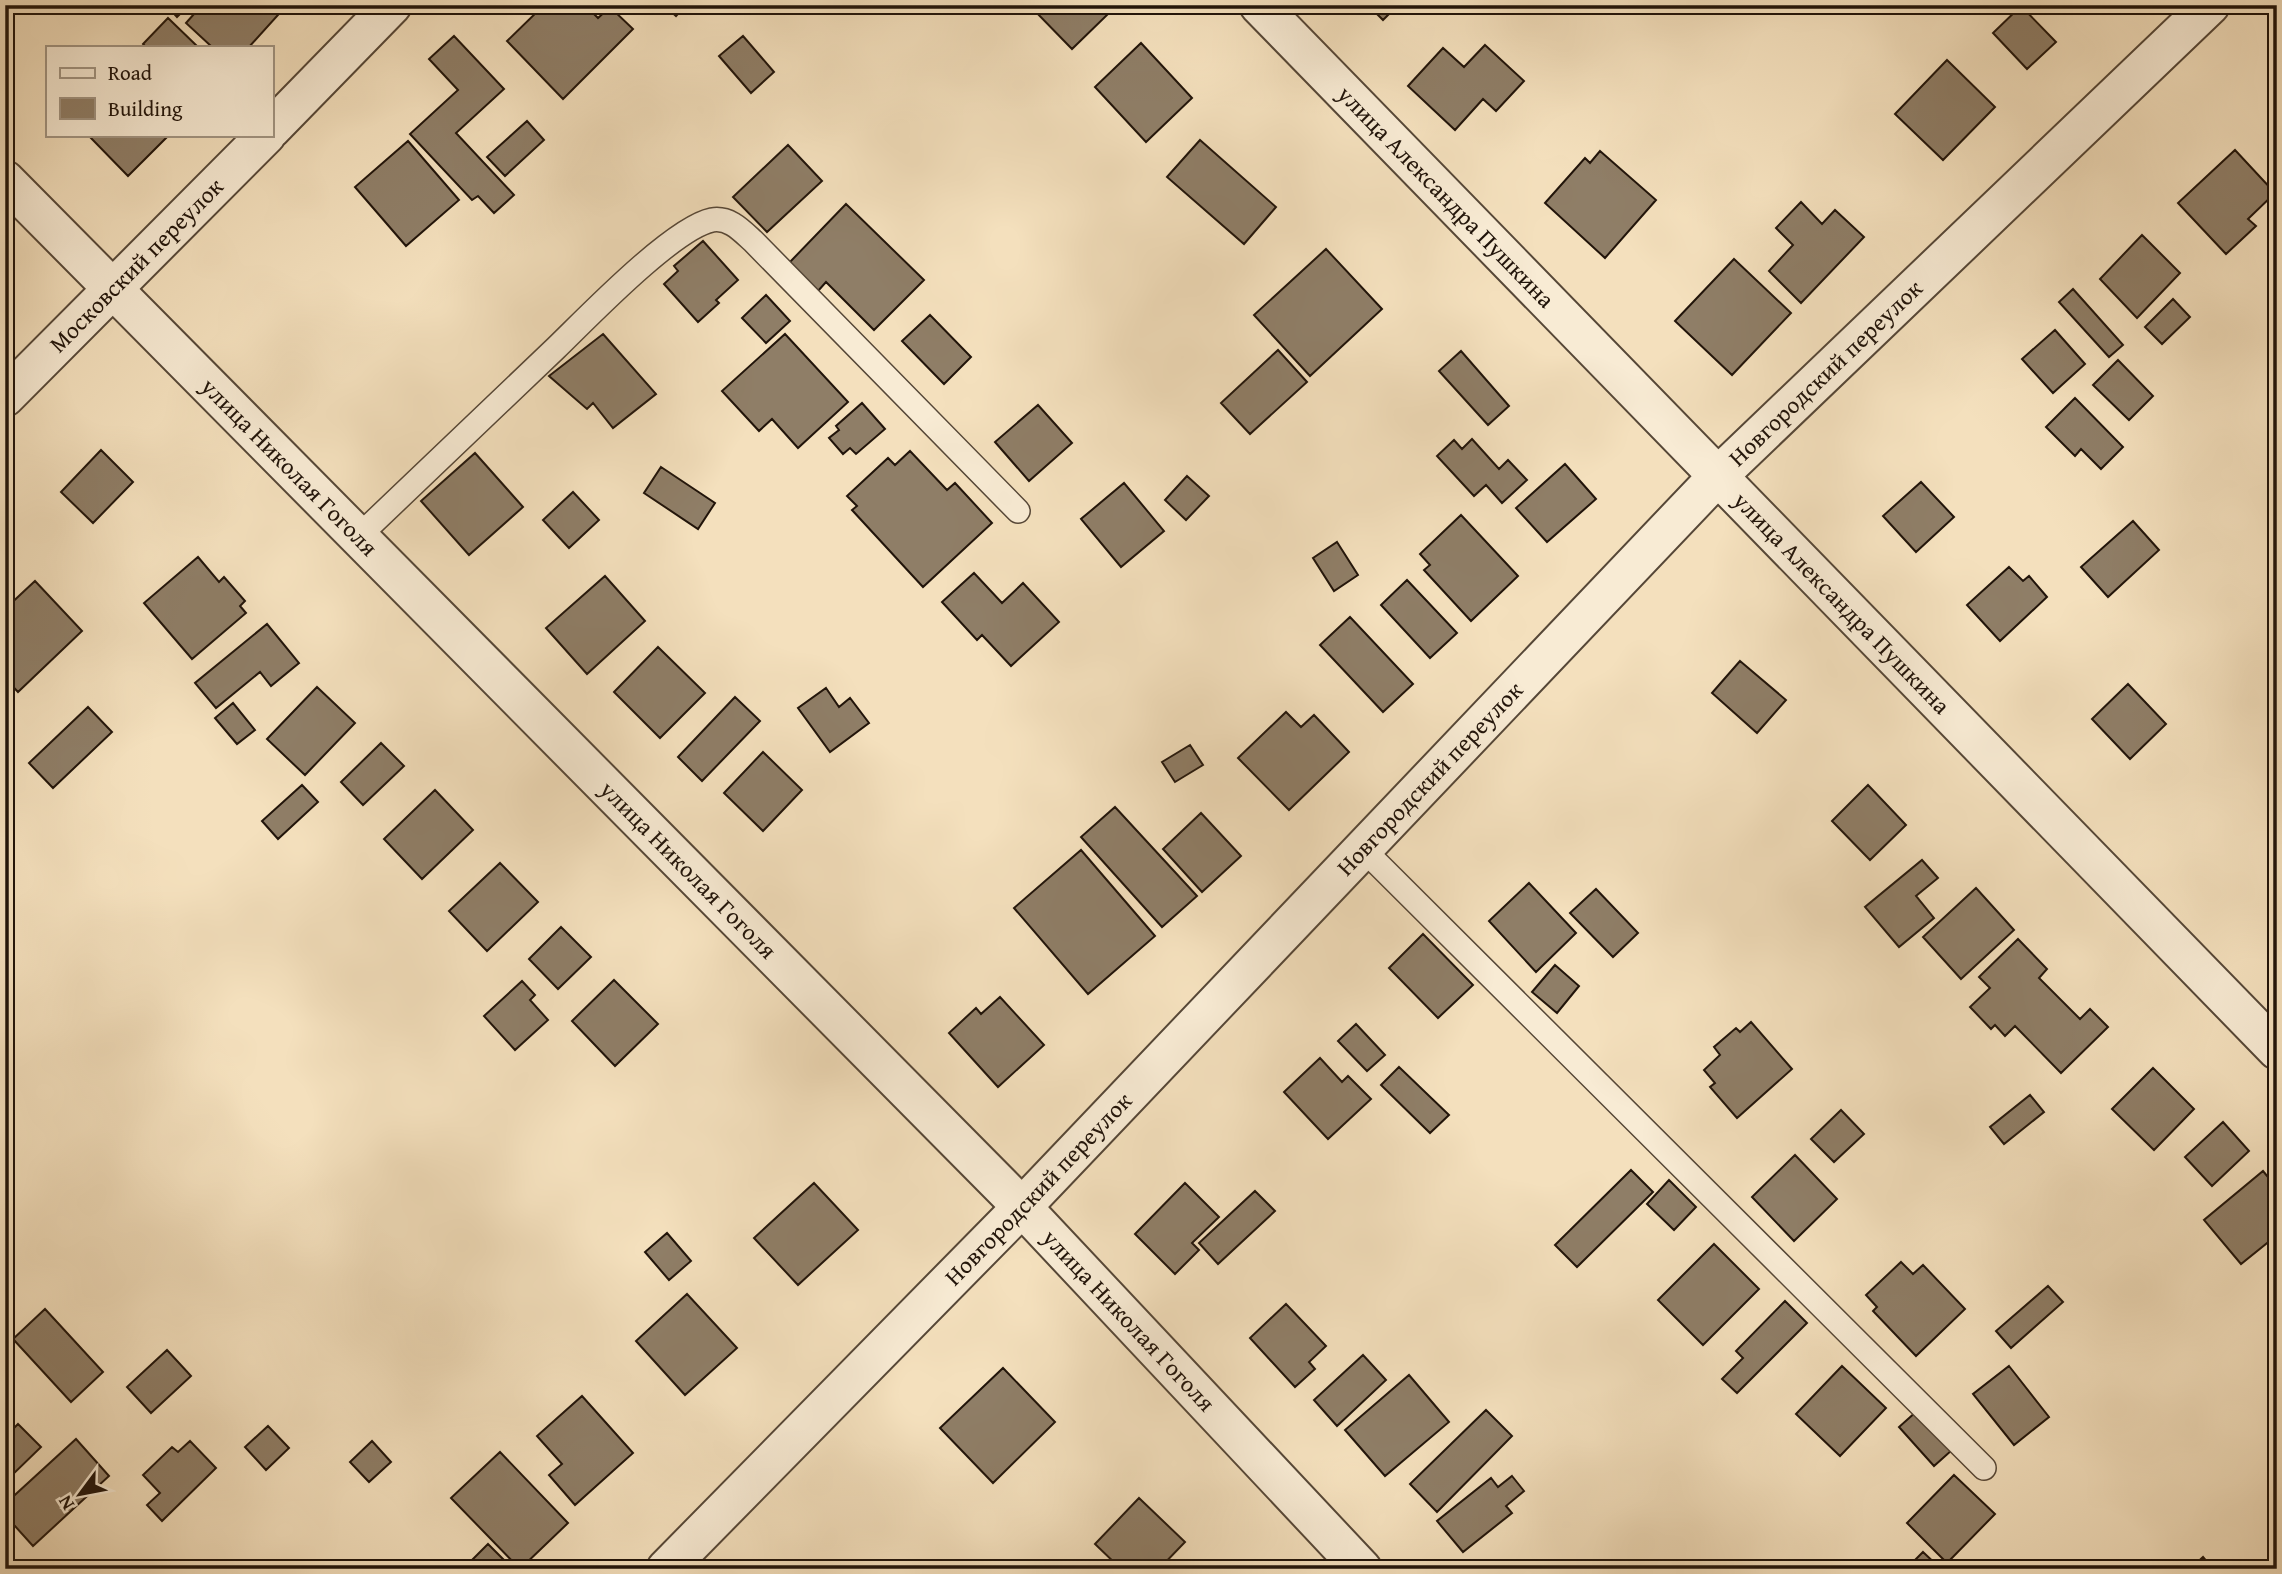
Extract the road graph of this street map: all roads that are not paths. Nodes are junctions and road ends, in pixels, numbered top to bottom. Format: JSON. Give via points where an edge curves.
{"nodes":[{"id":1,"x":392,"y":5,"type":"edge"},
{"id":2,"x":1259,"y":5,"type":"edge"},
{"id":3,"x":2210,"y":5,"type":"edge"},
{"id":4,"x":273,"y":127,"type":"edge"},
{"id":5,"x":265,"y":136,"type":"edge"},
{"id":6,"x":5,"y":180,"type":"edge"},
{"id":7,"x":114,"y":289,"type":"junction"},
{"id":8,"x":5,"y":397,"type":"edge"},
{"id":9,"x":1718,"y":476,"type":"junction"},
{"id":10,"x":1018,"y":511,"type":"dead end"},
{"id":11,"x":359,"y":536,"type":"junction"},
{"id":12,"x":1363,"y":849,"type":"junction"},
{"id":13,"x":2277,"y":1050,"type":"edge"},
{"id":14,"x":1022,"y":1207,"type":"junction"},
{"id":15,"x":1984,"y":1468,"type":"dead end"},
{"id":16,"x":666,"y":1569,"type":"edge"},
{"id":17,"x":1362,"y":1569,"type":"edge"}],
"edges":[{"from":1,"to":4,"type":"street"},
{"from":2,"to":9,"type":"street","name":"улица Александра Пушкина"},
{"from":3,"to":9,"type":"street","name":"Новгородский переулок"},
{"from":5,"to":7,"type":"street","name":"Московский переулок"},
{"from":6,"to":7,"type":"street","name":"улица Николая Гоголя"},
{"from":7,"to":8,"type":"street","name":"Московский переулок"},
{"from":7,"to":11,"type":"street","name":"улица Николая Гоголя"},
{"from":9,"to":12,"type":"street","name":"Новгородский переулок"},
{"from":9,"to":13,"type":"street","name":"улица Александра Пушкина"},
{"from":10,"to":11,"type":"lane","via":[[753,241],[737,227],[714,220],[700,224],[662,250],[601,304]]},
{"from":11,"to":14,"type":"street","name":"улица Николая Гоголя"},
{"from":12,"to":14,"type":"street","name":"Новгородский переулок"},
{"from":12,"to":15,"type":"lane"},
{"from":14,"to":16,"type":"street","name":"Новгородский переулок"},
{"from":14,"to":17,"type":"street","name":"улица Николая Гоголя"}]}
